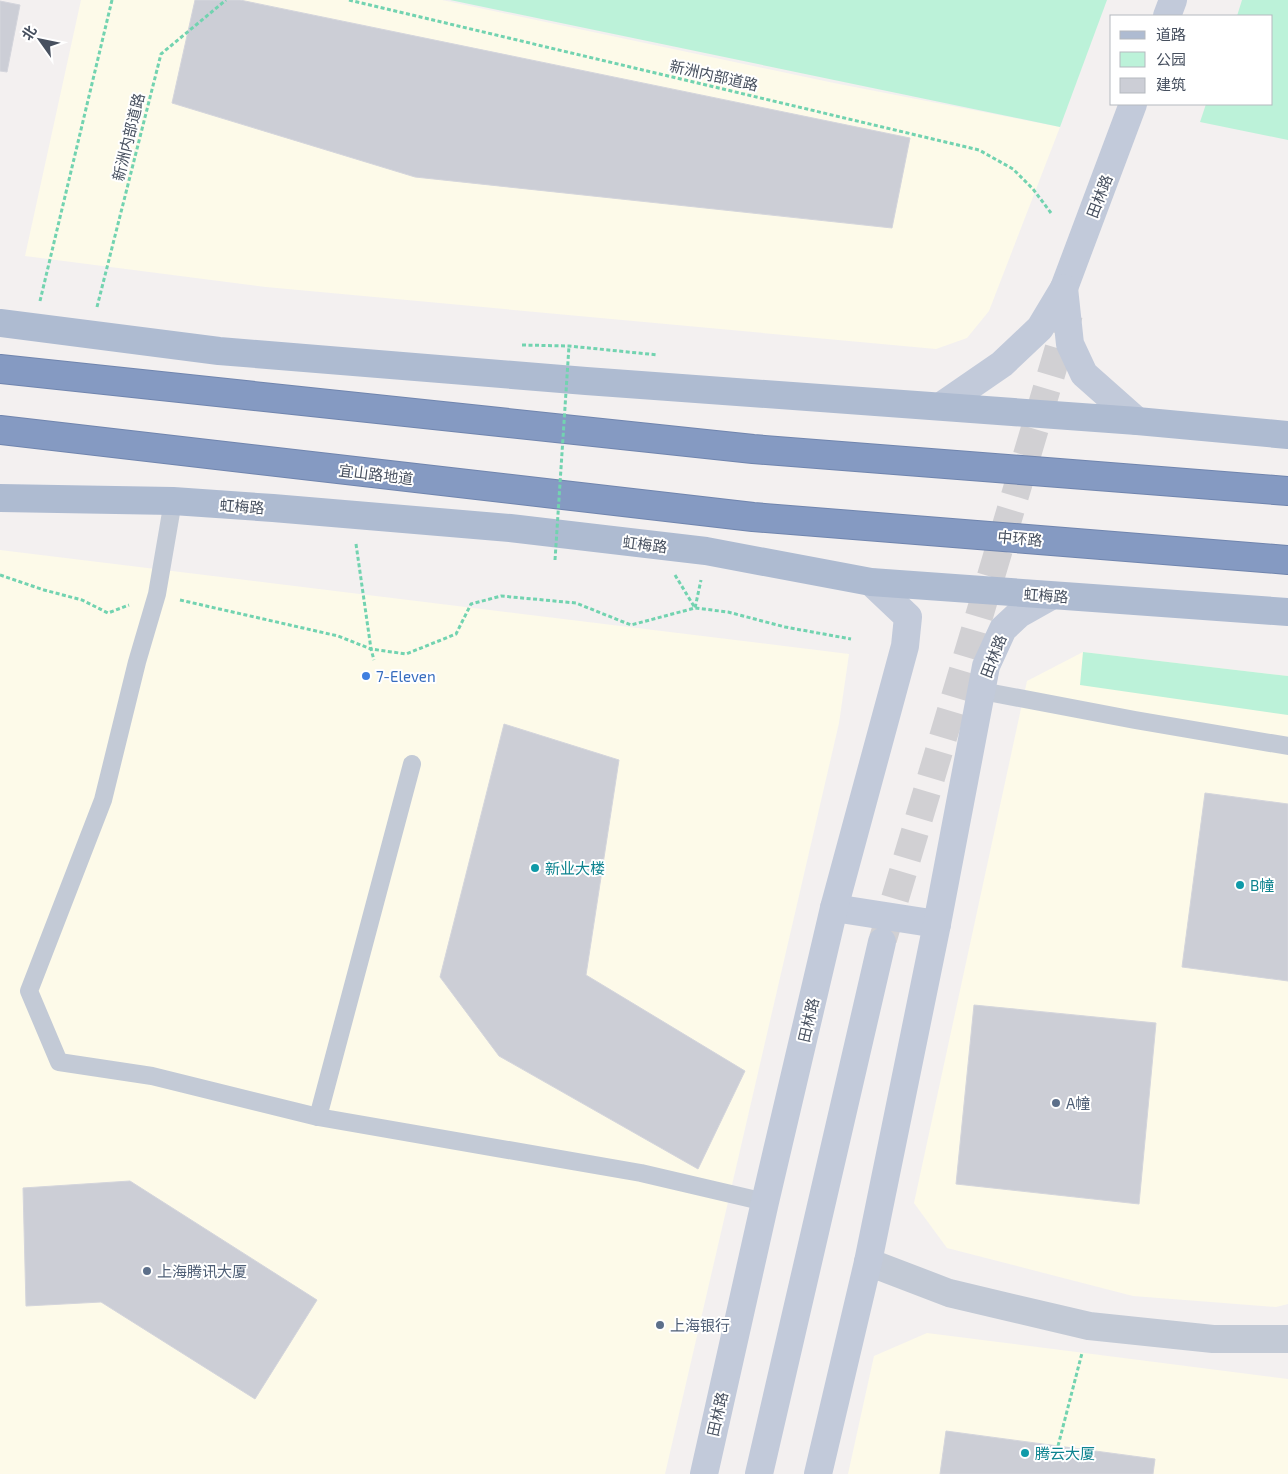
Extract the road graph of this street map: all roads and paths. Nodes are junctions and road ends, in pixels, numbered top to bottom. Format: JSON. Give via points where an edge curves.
{"nodes":[{"id":1,"x":112,"y":0,"type":"edge"},
{"id":2,"x":226,"y":0,"type":"edge"},
{"id":3,"x":349,"y":0,"type":"edge"},
{"id":4,"x":1173,"y":0,"type":"edge"},
{"id":5,"x":1166,"y":15,"type":"edge"},
{"id":6,"x":1133,"y":105,"type":"edge"},
{"id":7,"x":1051,"y":213,"type":"dead end"},
{"id":8,"x":1064,"y":288,"type":"junction"},
{"id":9,"x":97,"y":308,"type":"dead end"},
{"id":10,"x":0,"y":323,"type":"edge"},
{"id":11,"x":32,"y":328,"type":"junction"},
{"id":12,"x":514,"y":344,"type":"dead end"},
{"id":13,"x":569,"y":346,"type":"junction"},
{"id":14,"x":663,"y":356,"type":"dead end"},
{"id":15,"x":0,"y":369,"type":"edge"},
{"id":16,"x":941,"y":406,"type":"junction"},
{"id":17,"x":1137,"y":421,"type":"junction"},
{"id":18,"x":0,"y":430,"type":"edge"},
{"id":19,"x":1288,"y":436,"type":"edge"},
{"id":20,"x":1288,"y":492,"type":"edge"},
{"id":21,"x":0,"y":498,"type":"edge"},
{"id":22,"x":172,"y":501,"type":"junction"},
{"id":23,"x":753,"y":517,"type":"joint"},
{"id":24,"x":356,"y":540,"type":"dead end"},
{"id":25,"x":706,"y":551,"type":"junction"},
{"id":26,"x":555,"y":560,"type":"dead end"},
{"id":27,"x":1288,"y":560,"type":"edge"},
{"id":28,"x":674,"y":573,"type":"dead end"},
{"id":29,"x":0,"y":575,"type":"edge"},
{"id":30,"x":871,"y":582,"type":"junction"},
{"id":31,"x":157,"y":594,"type":"junction"},
{"id":32,"x":1051,"y":596,"type":"junction"},
{"id":33,"x":695,"y":608,"type":"junction"},
{"id":34,"x":1288,"y":612,"type":"edge"},
{"id":35,"x":850,"y":639,"type":"dead end"},
{"id":36,"x":371,"y":649,"type":"junction"},
{"id":37,"x":374,"y":660,"type":"dead end"},
{"id":38,"x":982,"y":691,"type":"junction"},
{"id":39,"x":1288,"y":746,"type":"edge"},
{"id":40,"x":412,"y":764,"type":"dead end"},
{"id":41,"x":834,"y":908,"type":"junction"},
{"id":42,"x":937,"y":924,"type":"junction"},
{"id":43,"x":882,"y":942,"type":"tunnel mouth"},
{"id":44,"x":318,"y":1117,"type":"junction"},
{"id":45,"x":764,"y":1202,"type":"junction"},
{"id":46,"x":868,"y":1262,"type":"junction"},
{"id":47,"x":1089,"y":1326,"type":"junction"},
{"id":48,"x":1288,"y":1339,"type":"edge"},
{"id":49,"x":1058,"y":1446,"type":"dead end"},
{"id":50,"x":704,"y":1474,"type":"edge"},
{"id":51,"x":759,"y":1474,"type":"edge"},
{"id":52,"x":818,"y":1474,"type":"edge"}],
"edges":[{"from":1,"to":11,"type":"path"},
{"from":2,"to":9,"type":"path","name":"新洲内部道路","via":[[161,54]]},
{"from":3,"to":7,"type":"path","name":"新洲内部道路","via":[[978,150],[1013,170]]},
{"from":4,"to":5,"type":"street"},
{"from":6,"to":8,"type":"street","name":"田林路"},
{"from":8,"to":16,"type":"street","name":"田林路","via":[[1040,328],[1002,364]]},
{"from":8,"to":17,"type":"street","name":"田林路","via":[[1070,344],[1084,374]]},
{"from":10,"to":11,"type":"main road"},
{"from":11,"to":16,"type":"main road","via":[[219,351]]},
{"from":12,"to":13,"type":"path"},
{"from":13,"to":14,"type":"path"},
{"from":13,"to":26,"type":"path","bridge":true},
{"from":15,"to":20,"type":"highway","via":[[753,449]]},
{"from":16,"to":17,"type":"main road"},
{"from":17,"to":19,"type":"main road"},
{"from":18,"to":23,"type":"highway","name":"宜山路地道"},
{"from":21,"to":22,"type":"main road","name":"虹梅路"},
{"from":22,"to":25,"type":"main road","name":"虹梅路","via":[[510,528]]},
{"from":22,"to":31,"type":"lane"},
{"from":23,"to":27,"type":"highway","name":"中环路"},
{"from":24,"to":36,"type":"path"},
{"from":25,"to":30,"type":"main road","name":"虹梅路"},
{"from":25,"to":33,"type":"path"},
{"from":28,"to":33,"type":"path"},
{"from":29,"to":31,"type":"path","via":[[82,600],[108,613]]},
{"from":30,"to":32,"type":"main road","name":"虹梅路"},
{"from":30,"to":41,"type":"street","name":"田林路","via":[[908,617],[905,646]]},
{"from":31,"to":36,"type":"path","via":[[338,636]]},
{"from":31,"to":44,"type":"lane","via":[[103,800],[29,991],[59,1062],[152,1076]]},
{"from":32,"to":34,"type":"main road","name":"虹梅路"},
{"from":32,"to":38,"type":"street","name":"田林路","via":[[1019,614],[1003,629],[986,666]]},
{"from":33,"to":35,"type":"path","via":[[728,612]]},
{"from":33,"to":36,"type":"path","via":[[631,625],[576,603],[501,596],[471,604],[456,634],[406,654]]},
{"from":36,"to":37,"type":"path"},
{"from":38,"to":39,"type":"lane"},
{"from":38,"to":42,"type":"street","name":"田林路"},
{"from":40,"to":44,"type":"lane"},
{"from":41,"to":42,"type":"street"},
{"from":41,"to":45,"type":"street","name":"田林路"},
{"from":42,"to":46,"type":"street","name":"田林路"},
{"from":43,"to":51,"type":"street"},
{"from":44,"to":45,"type":"lane","via":[[641,1172]]},
{"from":45,"to":50,"type":"street","name":"田林路"},
{"from":46,"to":47,"type":"street","via":[[949,1293]]},
{"from":46,"to":52,"type":"street","name":"田林路"},
{"from":47,"to":48,"type":"street","via":[[1214,1339]]},
{"from":47,"to":49,"type":"path"}]}
